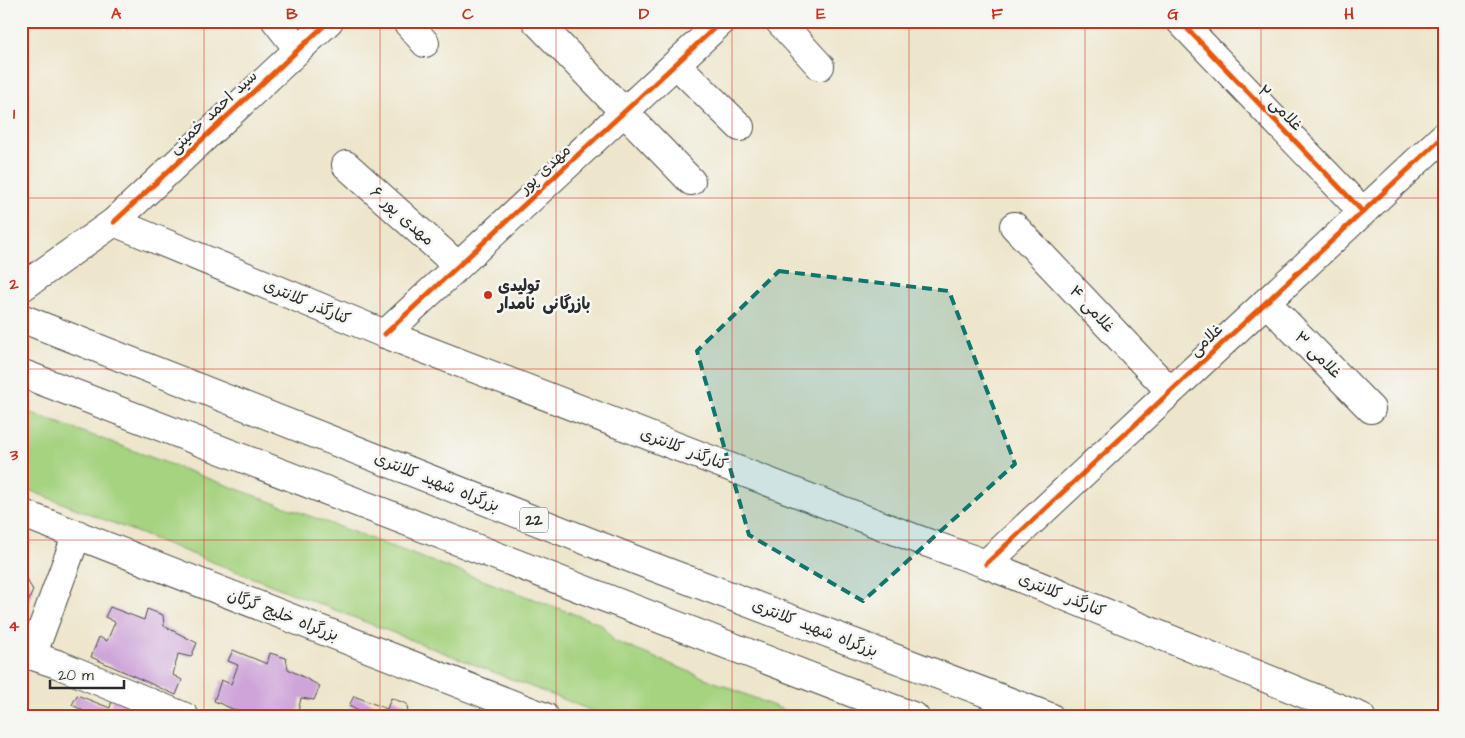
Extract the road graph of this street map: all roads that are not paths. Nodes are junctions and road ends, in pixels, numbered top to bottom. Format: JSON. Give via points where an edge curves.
{"nodes":[{"id":1,"x":276,"y":21,"type":"edge"},
{"id":2,"x":329,"y":21,"type":"edge"},
{"id":3,"x":406,"y":21,"type":"edge"},
{"id":4,"x":536,"y":21,"type":"edge"},
{"id":5,"x":722,"y":21,"type":"edge"},
{"id":6,"x":779,"y":21,"type":"edge"},
{"id":7,"x":1180,"y":21,"type":"edge"},
{"id":8,"x":425,"y":43,"type":"dead end"},
{"id":9,"x":298,"y":49,"type":"junction"},
{"id":10,"x":676,"y":64,"type":"junction"},
{"id":11,"x":820,"y":66,"type":"dead end"},
{"id":12,"x":624,"y":112,"type":"junction"},
{"id":13,"x":740,"y":127,"type":"dead end"},
{"id":14,"x":1441,"y":143,"type":"edge"},
{"id":15,"x":346,"y":165,"type":"dead end"},
{"id":16,"x":691,"y":181,"type":"dead end"},
{"id":17,"x":1363,"y":212,"type":"junction"},
{"id":18,"x":114,"y":222,"type":"junction"},
{"id":19,"x":1014,"y":226,"type":"dead end"},
{"id":20,"x":458,"y":266,"type":"junction"},
{"id":21,"x":21,"y":288,"type":"edge"},
{"id":22,"x":1266,"y":302,"type":"junction"},
{"id":23,"x":21,"y":318,"type":"edge"},
{"id":24,"x":385,"y":334,"type":"junction"},
{"id":25,"x":21,"y":373,"type":"edge"},
{"id":26,"x":1170,"y":391,"type":"junction"},
{"id":27,"x":1371,"y":409,"type":"dead end"},
{"id":28,"x":21,"y":513,"type":"edge"},
{"id":29,"x":77,"y":534,"type":"junction"},
{"id":30,"x":986,"y":564,"type":"junction"},
{"id":31,"x":27,"y":654,"type":"edge"},
{"id":32,"x":1038,"y":712,"type":"edge"},
{"id":33,"x":185,"y":717,"type":"edge"},
{"id":34,"x":545,"y":717,"type":"edge"},
{"id":35,"x":915,"y":717,"type":"edge"},
{"id":36,"x":1072,"y":717,"type":"edge"},
{"id":37,"x":1362,"y":717,"type":"edge"}],
"edges":[{"from":1,"to":9,"type":"main road"},
{"from":2,"to":9,"type":"main road","name":"سید احمد خمینی"},
{"from":3,"to":8,"type":"main road"},
{"from":4,"to":12,"type":"main road"},
{"from":5,"to":10,"type":"main road","name":"مهدی پور"},
{"from":6,"to":11,"type":"main road"},
{"from":7,"to":17,"type":"main road","name":"غلامی ۲"},
{"from":9,"to":18,"type":"main road","name":"سید احمد خمینی"},
{"from":10,"to":12,"type":"main road","name":"مهدی پور"},
{"from":10,"to":13,"type":"main road"},
{"from":12,"to":16,"type":"main road"},
{"from":12,"to":20,"type":"main road","name":"مهدی پور"},
{"from":14,"to":17,"type":"main road","name":"غلامی"},
{"from":15,"to":20,"type":"main road","name":"۶ مهدی پور"},
{"from":17,"to":22,"type":"main road","name":"غلامی"},
{"from":18,"to":21,"type":"main road"},
{"from":18,"to":24,"type":"main road","name":"کنارگذر کلانتری"},
{"from":19,"to":26,"type":"main road","name":"غلامی ۴"},
{"from":20,"to":24,"type":"main road","name":"مهدی پور"},
{"from":22,"to":26,"type":"main road","name":"غلامی"},
{"from":22,"to":27,"type":"main road","name":"غلامی ۳"},
{"from":23,"to":32,"type":"main road","name":"بزرگراه شهید کلانتری","number":"22","via":[[638,561]]},
{"from":24,"to":30,"type":"main road","name":"کنارگذر کلانتری"},
{"from":25,"to":35,"type":"main road"},
{"from":26,"to":30,"type":"main road","name":"غلامی"},
{"from":28,"to":29,"type":"main road","name":"بزرگراه خلیج گرگان"},
{"from":29,"to":31,"type":"main road"},
{"from":29,"to":34,"type":"main road","name":"بزرگراه خلیج گرگان"},
{"from":30,"to":37,"type":"main road","name":"کنارگذر کلانتری"},
{"from":31,"to":33,"type":"main road"},
{"from":32,"to":36,"type":"main road"}]}
